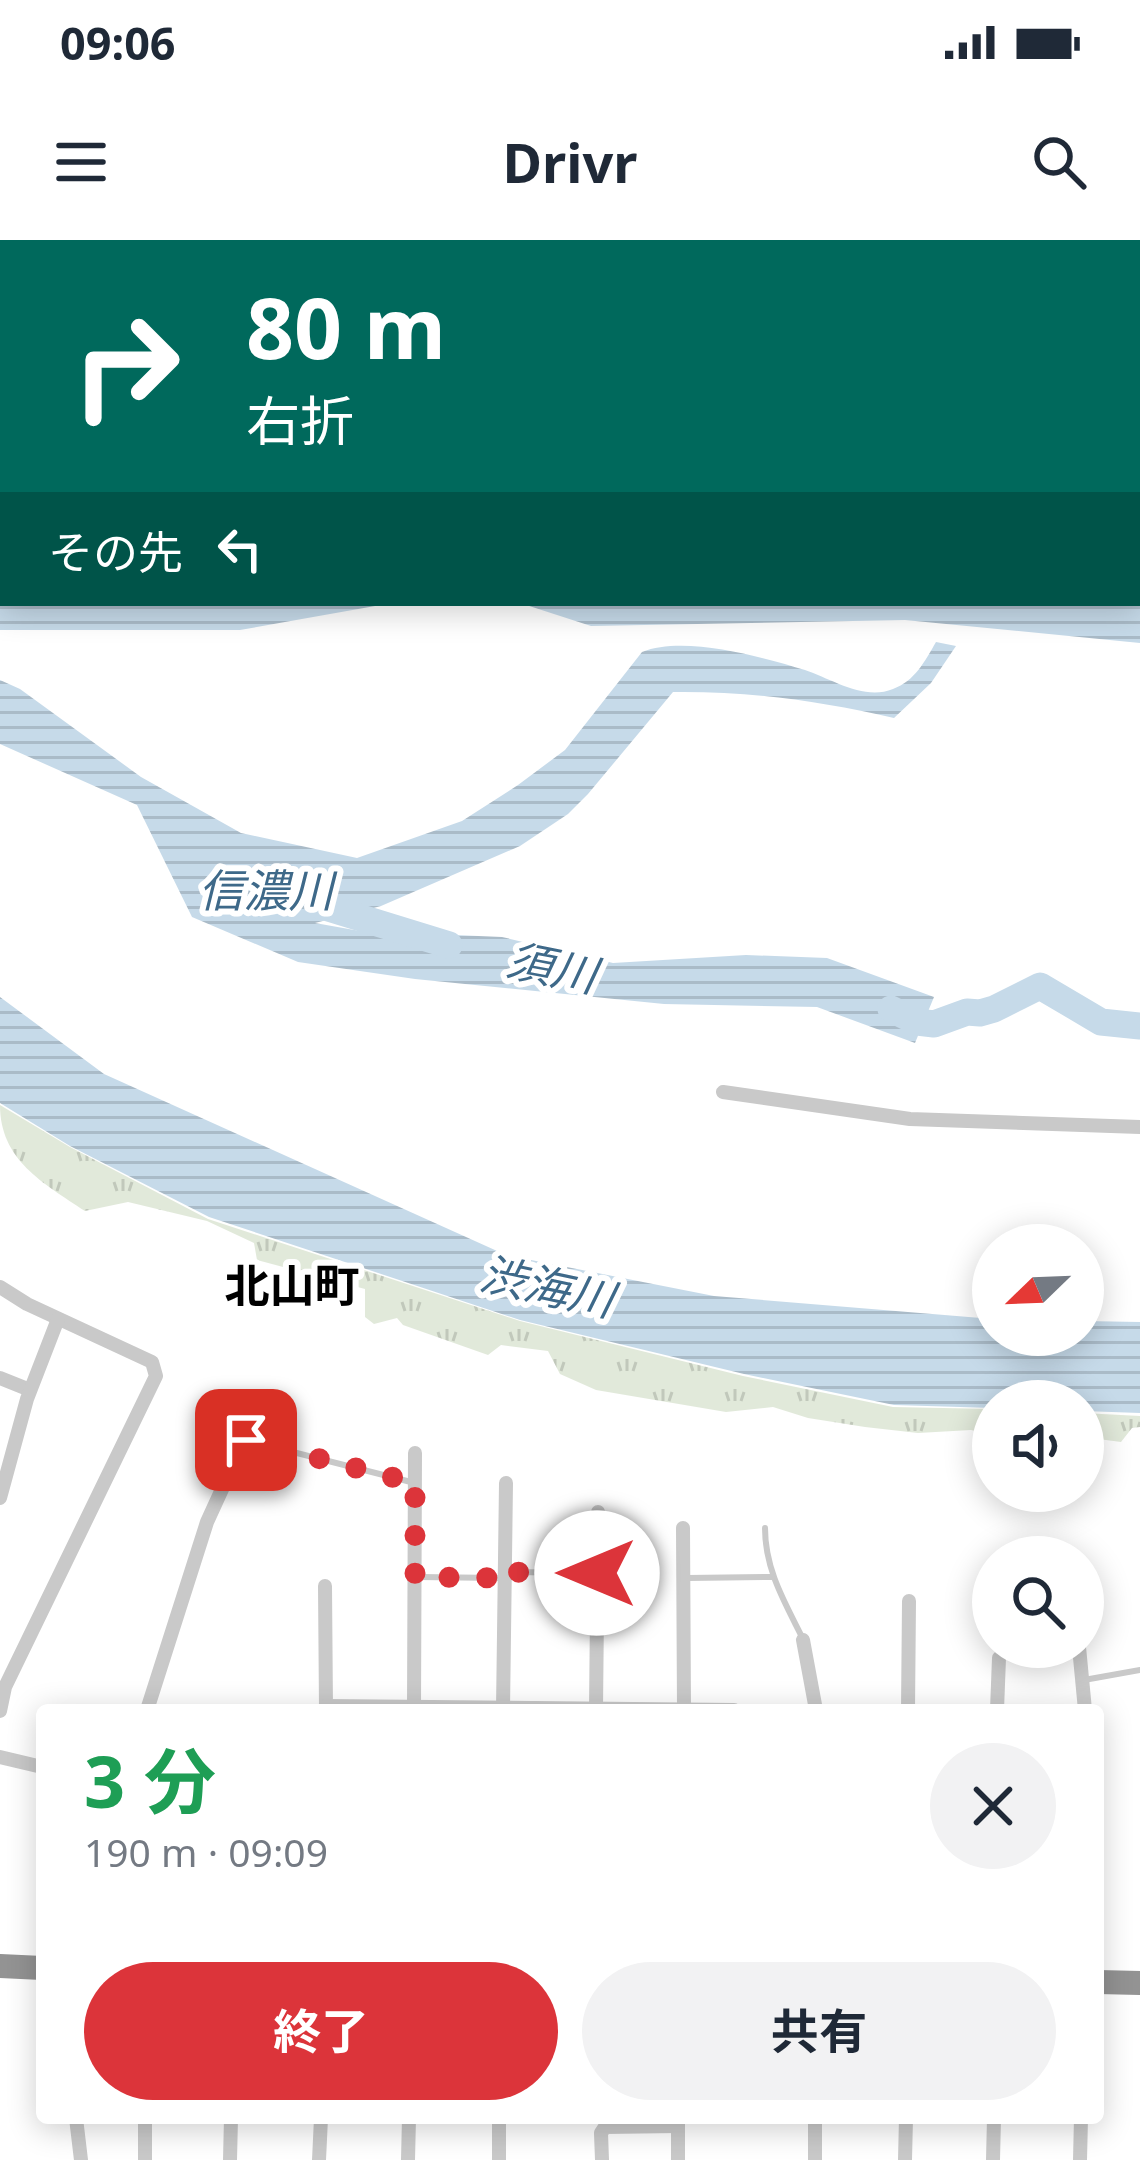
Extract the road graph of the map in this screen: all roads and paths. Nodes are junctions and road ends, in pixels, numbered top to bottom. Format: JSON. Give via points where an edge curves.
{"nodes":[{"id":1,"x":723,"y":1092,"type":"dead end"},
{"id":2,"x":1140,"y":1127,"type":"edge"},
{"id":3,"x":0,"y":1287,"type":"edge"},
{"id":4,"x":58,"y":1319,"type":"junction"},
{"id":5,"x":0,"y":1378,"type":"edge"},
{"id":6,"x":30,"y":1390,"type":"junction"},
{"id":7,"x":261,"y":1404,"type":"dead end"},
{"id":8,"x":246,"y":1440,"type":"junction"},
{"id":9,"x":416,"y":1453,"type":"dead end"},
{"id":10,"x":415,"y":1483,"type":"junction"},
{"id":11,"x":506,"y":1483,"type":"dead end"},
{"id":12,"x":0,"y":1498,"type":"edge"},
{"id":13,"x":598,"y":1511,"type":"dead end"},
{"id":14,"x":683,"y":1528,"type":"dead end"},
{"id":15,"x":766,"y":1528,"type":"dead end"},
{"id":16,"x":597,"y":1573,"type":"junction"},
{"id":17,"x":506,"y":1575,"type":"junction"},
{"id":18,"x":415,"y":1577,"type":"junction"},
{"id":19,"x":772,"y":1577,"type":"junction"},
{"id":20,"x":683,"y":1579,"type":"junction"},
{"id":21,"x":326,"y":1586,"type":"dead end"},
{"id":22,"x":909,"y":1601,"type":"dead end"},
{"id":23,"x":803,"y":1640,"type":"joint"},
{"id":24,"x":999,"y":1668,"type":"edge"},
{"id":25,"x":1082,"y":1668,"type":"edge"},
{"id":26,"x":1140,"y":1670,"type":"edge"},
{"id":27,"x":1084,"y":1680,"type":"junction"},
{"id":28,"x":1,"y":1704,"type":"edge"},
{"id":29,"x":148,"y":1704,"type":"edge"},
{"id":30,"x":326,"y":1704,"type":"edge"},
{"id":31,"x":414,"y":1704,"type":"edge"},
{"id":32,"x":503,"y":1704,"type":"edge"},
{"id":33,"x":596,"y":1704,"type":"edge"},
{"id":34,"x":684,"y":1704,"type":"edge"},
{"id":35,"x":814,"y":1704,"type":"edge"},
{"id":36,"x":908,"y":1704,"type":"edge"},
{"id":37,"x":997,"y":1704,"type":"edge"},
{"id":38,"x":1085,"y":1704,"type":"edge"},
{"id":39,"x":0,"y":1757,"type":"edge"},
{"id":40,"x":36,"y":1766,"type":"edge"},
{"id":41,"x":0,"y":1966,"type":"edge"},
{"id":42,"x":36,"y":1968,"type":"edge"},
{"id":43,"x":1104,"y":1982,"type":"edge"},
{"id":44,"x":1140,"y":1983,"type":"edge"},
{"id":45,"x":77,"y":2124,"type":"edge"},
{"id":46,"x":145,"y":2124,"type":"edge"},
{"id":47,"x":231,"y":2124,"type":"edge"},
{"id":48,"x":320,"y":2124,"type":"edge"},
{"id":49,"x":409,"y":2124,"type":"edge"},
{"id":50,"x":500,"y":2124,"type":"edge"},
{"id":51,"x":649,"y":2124,"type":"edge"},
{"id":52,"x":678,"y":2124,"type":"edge"},
{"id":53,"x":815,"y":2124,"type":"edge"},
{"id":54,"x":906,"y":2124,"type":"edge"},
{"id":55,"x":994,"y":2124,"type":"edge"},
{"id":56,"x":1081,"y":2124,"type":"edge"},
{"id":57,"x":81,"y":2160,"type":"edge"},
{"id":58,"x":145,"y":2160,"type":"edge"},
{"id":59,"x":230,"y":2160,"type":"edge"},
{"id":60,"x":320,"y":2160,"type":"edge"},
{"id":61,"x":408,"y":2160,"type":"edge"},
{"id":62,"x":499,"y":2160,"type":"edge"},
{"id":63,"x":602,"y":2160,"type":"edge"},
{"id":64,"x":678,"y":2160,"type":"edge"},
{"id":65,"x":815,"y":2160,"type":"edge"},
{"id":66,"x":905,"y":2160,"type":"edge"},
{"id":67,"x":993,"y":2160,"type":"edge"},
{"id":68,"x":1080,"y":2160,"type":"edge"}],
"edges":[{"from":1,"to":2,"type":"street","via":[[910,1119]]},
{"from":3,"to":4,"type":"street"},
{"from":4,"to":6,"type":"street"},
{"from":4,"to":28,"type":"street","via":[[152,1362],[155,1376]]},
{"from":5,"to":6,"type":"street"},
{"from":6,"to":12,"type":"street"},
{"from":7,"to":8,"type":"street"},
{"from":8,"to":10,"type":"lane"},
{"from":8,"to":29,"type":"street","via":[[207,1522]]},
{"from":9,"to":10,"type":"street"},
{"from":10,"to":18,"type":"street"},
{"from":11,"to":17,"type":"street"},
{"from":13,"to":16,"type":"street"},
{"from":14,"to":20,"type":"street"},
{"from":15,"to":19,"type":"lane"},
{"from":16,"to":17,"type":"lane"},
{"from":16,"to":33,"type":"street"},
{"from":17,"to":18,"type":"lane"},
{"from":17,"to":32,"type":"street"},
{"from":18,"to":31,"type":"street"},
{"from":19,"to":20,"type":"lane"},
{"from":19,"to":23,"type":"lane"},
{"from":20,"to":34,"type":"street"},
{"from":21,"to":30,"type":"street"},
{"from":22,"to":36,"type":"street"},
{"from":23,"to":35,"type":"street"},
{"from":24,"to":37,"type":"street"},
{"from":25,"to":27,"type":"street"},
{"from":26,"to":27,"type":"lane"},
{"from":27,"to":38,"type":"street"},
{"from":39,"to":40,"type":"street"},
{"from":41,"to":42,"type":"highway"},
{"from":43,"to":44,"type":"highway"},
{"from":45,"to":57,"type":"street"},
{"from":46,"to":58,"type":"street"},
{"from":47,"to":59,"type":"street"},
{"from":48,"to":60,"type":"street"},
{"from":49,"to":61,"type":"street"},
{"from":50,"to":62,"type":"street"},
{"from":51,"to":63,"type":"street","via":[[605,2127]]},
{"from":52,"to":64,"type":"street"},
{"from":53,"to":65,"type":"street"},
{"from":54,"to":66,"type":"street"},
{"from":55,"to":67,"type":"street"},
{"from":56,"to":68,"type":"street"}]}
